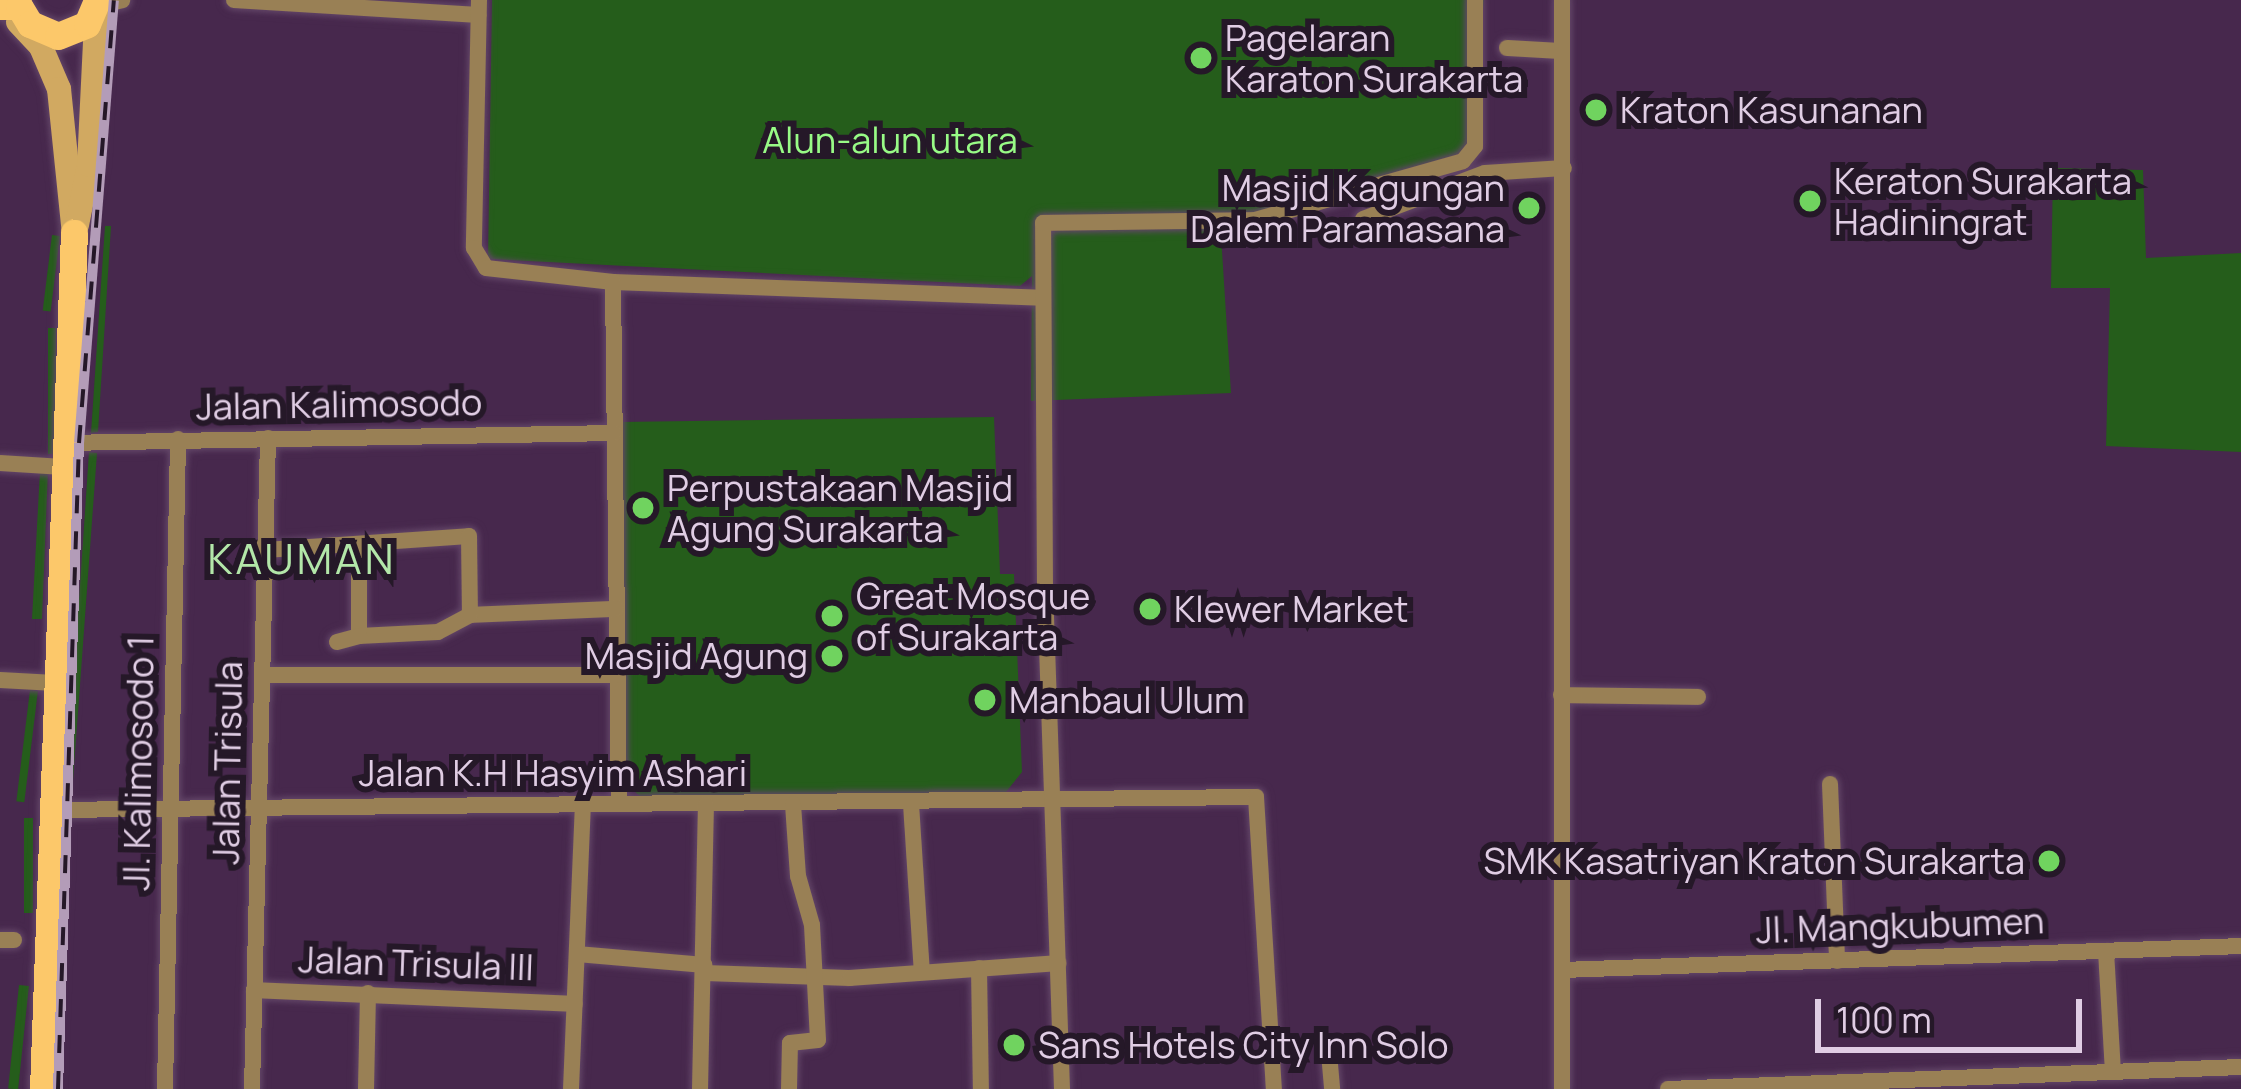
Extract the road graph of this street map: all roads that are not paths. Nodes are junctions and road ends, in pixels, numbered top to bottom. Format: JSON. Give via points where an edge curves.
{"nodes":[{"id":1,"x":234,"y":0,"type":"edge"},
{"id":2,"x":1475,"y":0,"type":"edge"},
{"id":3,"x":1562,"y":0,"type":"edge"},
{"id":4,"x":103,"y":1,"type":"edge"},
{"id":5,"x":0,"y":7,"type":"edge"},
{"id":6,"x":479,"y":7,"type":"edge"},
{"id":7,"x":1492,"y":46,"type":"junction"},
{"id":8,"x":1561,"y":51,"type":"junction"},
{"id":9,"x":59,"y":89,"type":"junction"},
{"id":10,"x":94,"y":92,"type":"junction"},
{"id":11,"x":1564,"y":168,"type":"junction"},
{"id":12,"x":1363,"y":219,"type":"dead end"},
{"id":13,"x":74,"y":233,"type":"junction"},
{"id":14,"x":613,"y":282,"type":"junction"},
{"id":15,"x":1042,"y":298,"type":"junction"},
{"id":16,"x":614,"y":433,"type":"junction"},
{"id":17,"x":268,"y":438,"type":"junction"},
{"id":18,"x":178,"y":439,"type":"junction"},
{"id":19,"x":64,"y":455,"type":"junction"},
{"id":20,"x":0,"y":464,"type":"edge"},
{"id":21,"x":359,"y":544,"type":"junction"},
{"id":22,"x":265,"y":550,"type":"junction"},
{"id":23,"x":616,"y":610,"type":"junction"},
{"id":24,"x":470,"y":615,"type":"junction"},
{"id":25,"x":359,"y":636,"type":"junction"},
{"id":26,"x":337,"y":642,"type":"dead end"},
{"id":27,"x":262,"y":675,"type":"junction"},
{"id":28,"x":617,"y":675,"type":"junction"},
{"id":29,"x":0,"y":680,"type":"edge"},
{"id":30,"x":55,"y":683,"type":"junction"},
{"id":31,"x":1561,"y":695,"type":"junction"},
{"id":32,"x":1698,"y":697,"type":"dead end"},
{"id":33,"x":1830,"y":784,"type":"dead end"},
{"id":34,"x":1054,"y":802,"type":"junction"},
{"id":35,"x":583,"y":804,"type":"junction"},
{"id":36,"x":619,"y":804,"type":"junction"},
{"id":37,"x":793,"y":804,"type":"junction"},
{"id":38,"x":911,"y":804,"type":"junction"},
{"id":39,"x":706,"y":805,"type":"junction"},
{"id":40,"x":258,"y":808,"type":"junction"},
{"id":41,"x":170,"y":809,"type":"junction"},
{"id":42,"x":52,"y":810,"type":"junction"},
{"id":43,"x":2241,"y":946,"type":"edge"},
{"id":44,"x":2106,"y":951,"type":"junction"},
{"id":45,"x":577,"y":954,"type":"junction"},
{"id":46,"x":1837,"y":961,"type":"junction"},
{"id":47,"x":1058,"y":963,"type":"junction"},
{"id":48,"x":980,"y":968,"type":"junction"},
{"id":49,"x":705,"y":969,"type":"junction"},
{"id":50,"x":1562,"y":970,"type":"junction"},
{"id":51,"x":922,"y":972,"type":"junction"},
{"id":52,"x":814,"y":976,"type":"junction"},
{"id":53,"x":254,"y":990,"type":"junction"},
{"id":54,"x":368,"y":993,"type":"junction"},
{"id":55,"x":575,"y":1004,"type":"junction"},
{"id":56,"x":1329,"y":1053,"type":"dead end"},
{"id":57,"x":2241,"y":1067,"type":"edge"},
{"id":58,"x":2113,"y":1072,"type":"junction"},
{"id":59,"x":2046,"y":1082,"type":"edge"},
{"id":60,"x":1914,"y":1085,"type":"edge"},
{"id":61,"x":43,"y":1089,"type":"edge"},
{"id":62,"x":165,"y":1089,"type":"edge"},
{"id":63,"x":252,"y":1089,"type":"edge"},
{"id":64,"x":365,"y":1089,"type":"edge"},
{"id":65,"x":572,"y":1089,"type":"edge"},
{"id":66,"x":700,"y":1089,"type":"edge"},
{"id":67,"x":789,"y":1089,"type":"edge"},
{"id":68,"x":981,"y":1089,"type":"edge"},
{"id":69,"x":1062,"y":1089,"type":"edge"},
{"id":70,"x":1274,"y":1089,"type":"edge"},
{"id":71,"x":1332,"y":1089,"type":"edge"},
{"id":72,"x":1562,"y":1089,"type":"edge"},
{"id":73,"x":1668,"y":1089,"type":"edge"}],
"edges":[{"from":1,"to":6,"type":"street"},
{"from":2,"to":7,"type":"street"},
{"from":3,"to":8,"type":"street"},
{"from":4,"to":5,"type":"main road","via":[[87,24],[58,36],[30,24],[19,6]]},
{"from":4,"to":10,"type":"main road"},
{"from":5,"to":9,"type":"main road","via":[[41,47]]},
{"from":6,"to":14,"type":"street","via":[[479,264]]},
{"from":7,"to":8,"type":"street"},
{"from":7,"to":15,"type":"street","via":[[1475,149],[1463,161],[1256,220],[1043,223]]},
{"from":8,"to":11,"type":"street"},
{"from":9,"to":10,"type":"main road"},
{"from":9,"to":13,"type":"main road"},
{"from":10,"to":13,"type":"main road"},
{"from":11,"to":12,"type":"street","via":[[1485,173]]},
{"from":11,"to":31,"type":"street"},
{"from":13,"to":19,"type":"main road"},
{"from":14,"to":15,"type":"street"},
{"from":14,"to":16,"type":"street"},
{"from":15,"to":34,"type":"street"},
{"from":16,"to":17,"type":"street","name":"Jalan Kalimosodo"},
{"from":16,"to":23,"type":"street"},
{"from":17,"to":18,"type":"street","name":"Jalan Kalimosodo"},
{"from":17,"to":22,"type":"street","name":"Jalan Trisula"},
{"from":18,"to":19,"type":"street","name":"Jalan Kalimosodo"},
{"from":18,"to":41,"type":"street","name":"Jl. Kalimosodo 1"},
{"from":19,"to":20,"type":"street","name":"Jalan Kalimosodo"},
{"from":19,"to":30,"type":"main road"},
{"from":21,"to":22,"type":"street"},
{"from":21,"to":24,"type":"street","via":[[470,536]]},
{"from":21,"to":25,"type":"street"},
{"from":22,"to":27,"type":"street","name":"Jalan Trisula"},
{"from":23,"to":24,"type":"street"},
{"from":23,"to":28,"type":"street"},
{"from":24,"to":25,"type":"street","via":[[438,632]]},
{"from":25,"to":26,"type":"street"},
{"from":27,"to":28,"type":"street"},
{"from":27,"to":40,"type":"street","name":"Jalan Trisula"},
{"from":28,"to":36,"type":"street"},
{"from":29,"to":30,"type":"street"},
{"from":30,"to":42,"type":"main road"},
{"from":31,"to":32,"type":"street"},
{"from":31,"to":50,"type":"street"},
{"from":33,"to":46,"type":"street"},
{"from":34,"to":38,"type":"street","name":"Jalan K.H Hasyim Ashari"},
{"from":34,"to":47,"type":"street"},
{"from":34,"to":70,"type":"street","name":"Jalan K.H Hasyim Ashari","via":[[1256,797]]},
{"from":35,"to":36,"type":"street","name":"Jalan K.H Hasyim Ashari"},
{"from":35,"to":40,"type":"street","name":"Jalan K.H Hasyim Ashari"},
{"from":35,"to":45,"type":"street"},
{"from":36,"to":39,"type":"street","name":"Jalan K.H Hasyim Ashari"},
{"from":37,"to":38,"type":"street","name":"Jalan K.H Hasyim Ashari"},
{"from":37,"to":39,"type":"street","name":"Jalan K.H Hasyim Ashari"},
{"from":37,"to":52,"type":"street"},
{"from":38,"to":51,"type":"street"},
{"from":39,"to":49,"type":"street"},
{"from":40,"to":41,"type":"street","name":"Jalan K.H Hasyim Ashari"},
{"from":40,"to":53,"type":"street","name":"Jalan Trisula"},
{"from":41,"to":42,"type":"street","name":"Jalan K.H Hasyim Ashari"},
{"from":41,"to":62,"type":"street","name":"Jl. Kalimosodo 1"},
{"from":42,"to":61,"type":"main road"},
{"from":43,"to":44,"type":"street","name":"Jl. Mangkubumen"},
{"from":44,"to":46,"type":"street","name":"Jl. Mangkubumen"},
{"from":44,"to":58,"type":"street"},
{"from":45,"to":49,"type":"street"},
{"from":45,"to":55,"type":"street"},
{"from":46,"to":50,"type":"street","name":"Jl. Mangkubumen"},
{"from":47,"to":48,"type":"street"},
{"from":47,"to":69,"type":"street"},
{"from":48,"to":51,"type":"street"},
{"from":48,"to":68,"type":"street"},
{"from":49,"to":52,"type":"street"},
{"from":49,"to":66,"type":"street"},
{"from":50,"to":72,"type":"street"},
{"from":51,"to":52,"type":"street"},
{"from":52,"to":67,"type":"street","via":[[818,1042],[783,1042]]},
{"from":53,"to":54,"type":"street","name":"Jalan Trisula III"},
{"from":53,"to":63,"type":"street","name":"Jalan Trisula"},
{"from":54,"to":55,"type":"street","name":"Jalan Trisula III"},
{"from":54,"to":64,"type":"street"},
{"from":55,"to":65,"type":"street"},
{"from":56,"to":71,"type":"street"},
{"from":57,"to":58,"type":"street"},
{"from":58,"to":59,"type":"street"},
{"from":59,"to":60,"type":"street"},
{"from":60,"to":73,"type":"street"}]}
